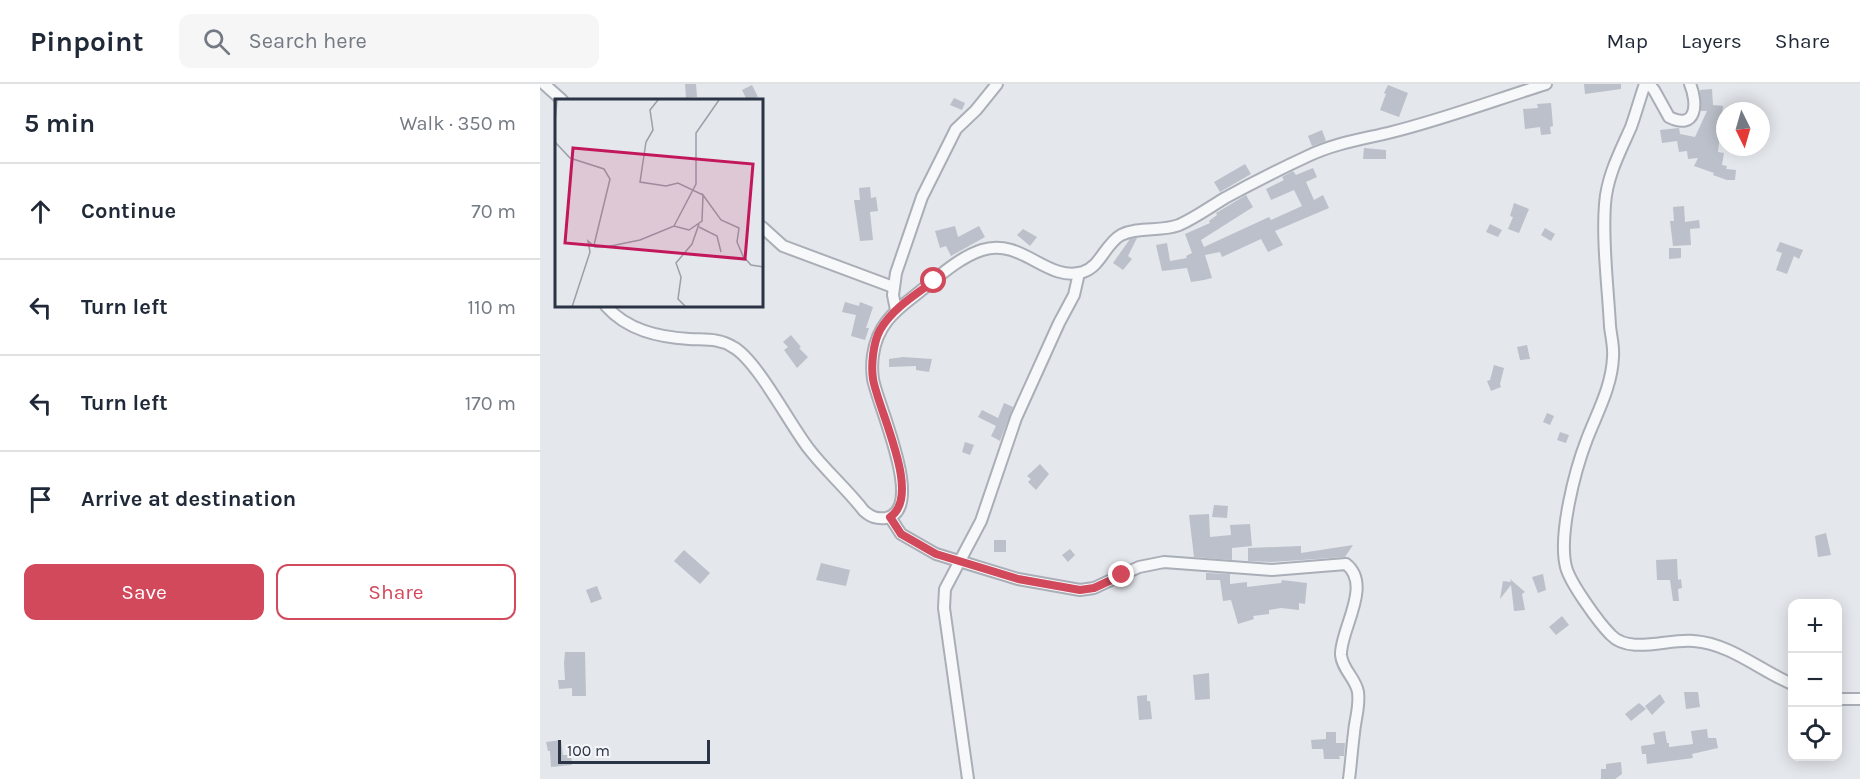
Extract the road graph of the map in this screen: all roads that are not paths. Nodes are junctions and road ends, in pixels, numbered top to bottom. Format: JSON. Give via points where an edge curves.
{"nodes":[{"id":1,"x":544,"y":84,"type":"edge"},
{"id":2,"x":998,"y":84,"type":"edge"},
{"id":3,"x":1546,"y":84,"type":"edge"},
{"id":4,"x":1647,"y":84,"type":"edge"},
{"id":5,"x":1690,"y":84,"type":"edge"},
{"id":6,"x":561,"y":99,"type":"edge"},
{"id":7,"x":764,"y":229,"type":"edge"},
{"id":8,"x":1079,"y":273,"type":"junction"},
{"id":9,"x":893,"y":287,"type":"junction"},
{"id":10,"x":608,"y":308,"type":"edge"},
{"id":11,"x":896,"y":310,"type":"junction"},
{"id":12,"x":890,"y":517,"type":"junction"},
{"id":13,"x":959,"y":561,"type":"junction"},
{"id":14,"x":1788,"y":682,"type":"edge"},
{"id":15,"x":1842,"y":699,"type":"edge"},
{"id":16,"x":1860,"y":699,"type":"edge"},
{"id":17,"x":968,"y":779,"type":"edge"},
{"id":18,"x":1349,"y":779,"type":"edge"}],
"edges":[{"from":1,"to":6,"type":"street"},
{"from":2,"to":9,"type":"street","via":[[956,129],[939,159],[922,197]]},
{"from":3,"to":8,"type":"street","via":[[1318,152],[1254,182],[1177,226],[1121,236],[1090,269]]},
{"from":4,"to":5,"type":"street","via":[[1669,117],[1681,120],[1696,110]]},
{"from":4,"to":14,"type":"street","via":[[1609,178],[1605,240],[1613,357],[1609,382],[1572,485],[1566,526],[1566,568],[1611,637],[1624,644],[1676,640],[1719,645]]},
{"from":7,"to":9,"type":"street","via":[[783,246]]},
{"from":8,"to":11,"type":"street","via":[[1056,270],[1002,247],[982,250],[965,258]]},
{"from":8,"to":13,"type":"street","via":[[1074,295],[1016,418],[981,521]]},
{"from":9,"to":11,"type":"street"},
{"from":10,"to":12,"type":"street","via":[[645,332],[708,339],[739,350],[809,449],[864,511],[874,518]]},
{"from":11,"to":12,"type":"street","via":[[879,331],[873,355],[873,379],[901,477],[902,502]]},
{"from":12,"to":13,"type":"street","via":[[901,534],[936,554]]},
{"from":13,"to":17,"type":"street","via":[[943,598]]},
{"from":13,"to":18,"type":"street","via":[[1018,579],[1080,590],[1151,564],[1179,562],[1272,570],[1346,564],[1355,579],[1355,605],[1341,658],[1358,690],[1359,705]]},
{"from":15,"to":16,"type":"street"}]}
